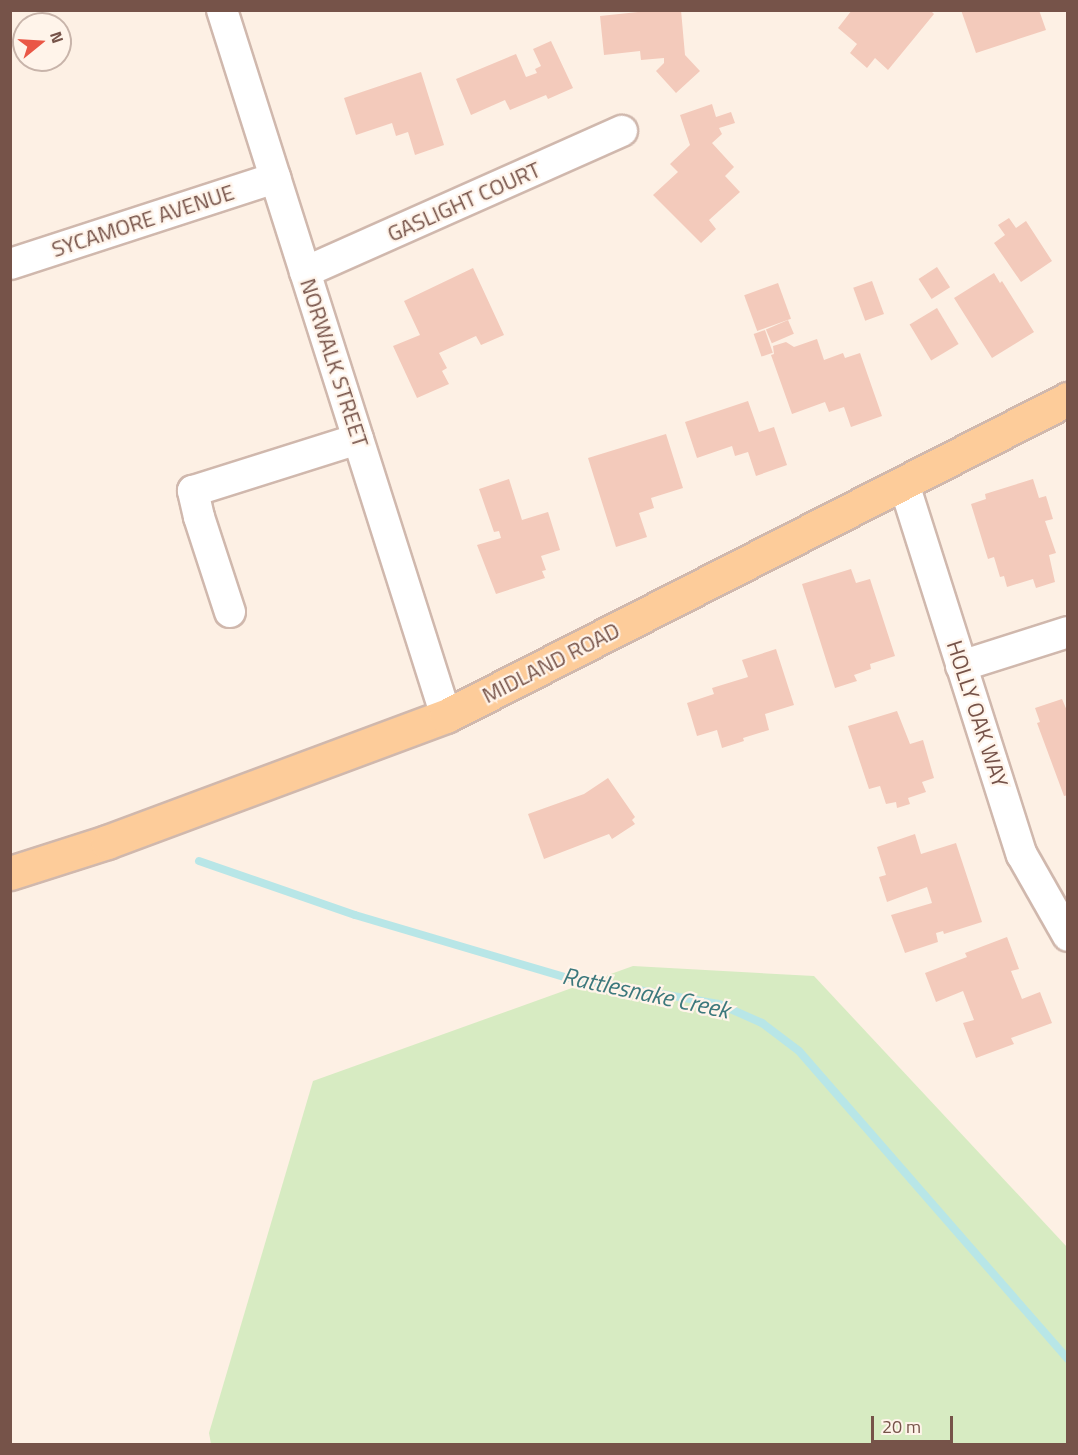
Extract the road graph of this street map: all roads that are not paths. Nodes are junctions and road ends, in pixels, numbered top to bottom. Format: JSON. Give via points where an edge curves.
{"nodes":[{"id":1,"x":222,"y":10,"type":"edge"},
{"id":2,"x":622,"y":131,"type":"dead end"},
{"id":3,"x":275,"y":178,"type":"junction"},
{"id":4,"x":10,"y":264,"type":"edge"},
{"id":5,"x":305,"y":272,"type":"junction"},
{"id":6,"x":1068,"y":399,"type":"edge"},
{"id":7,"x":358,"y":439,"type":"junction"},
{"id":8,"x":904,"y":484,"type":"junction"},
{"id":9,"x":230,"y":612,"type":"dead end"},
{"id":10,"x":1068,"y":632,"type":"edge"},
{"id":11,"x":961,"y":666,"type":"junction"},
{"id":12,"x":446,"y":716,"type":"junction"},
{"id":13,"x":10,"y":873,"type":"edge"},
{"id":14,"x":1068,"y":936,"type":"edge"}],
"edges":[{"from":1,"to":3,"type":"street","name":"NORWALK STREET"},
{"from":2,"to":5,"type":"street","name":"GASLIGHT COURT"},
{"from":3,"to":4,"type":"street","name":"SYCAMORE AVENUE"},
{"from":3,"to":5,"type":"street","name":"NORWALK STREET"},
{"from":5,"to":7,"type":"street","name":"NORWALK STREET"},
{"from":6,"to":8,"type":"main road","name":"MIDLAND ROAD"},
{"from":7,"to":9,"type":"street","via":[[193,491]]},
{"from":7,"to":12,"type":"street","name":"NORWALK STREET"},
{"from":8,"to":11,"type":"street","name":"HOLLY OAK WAY"},
{"from":8,"to":12,"type":"main road","name":"MIDLAND ROAD"},
{"from":10,"to":11,"type":"street"},
{"from":11,"to":14,"type":"street","name":"HOLLY OAK WAY","via":[[1022,855]]},
{"from":12,"to":13,"type":"main road","name":"MIDLAND ROAD","via":[[107,842]]}]}
